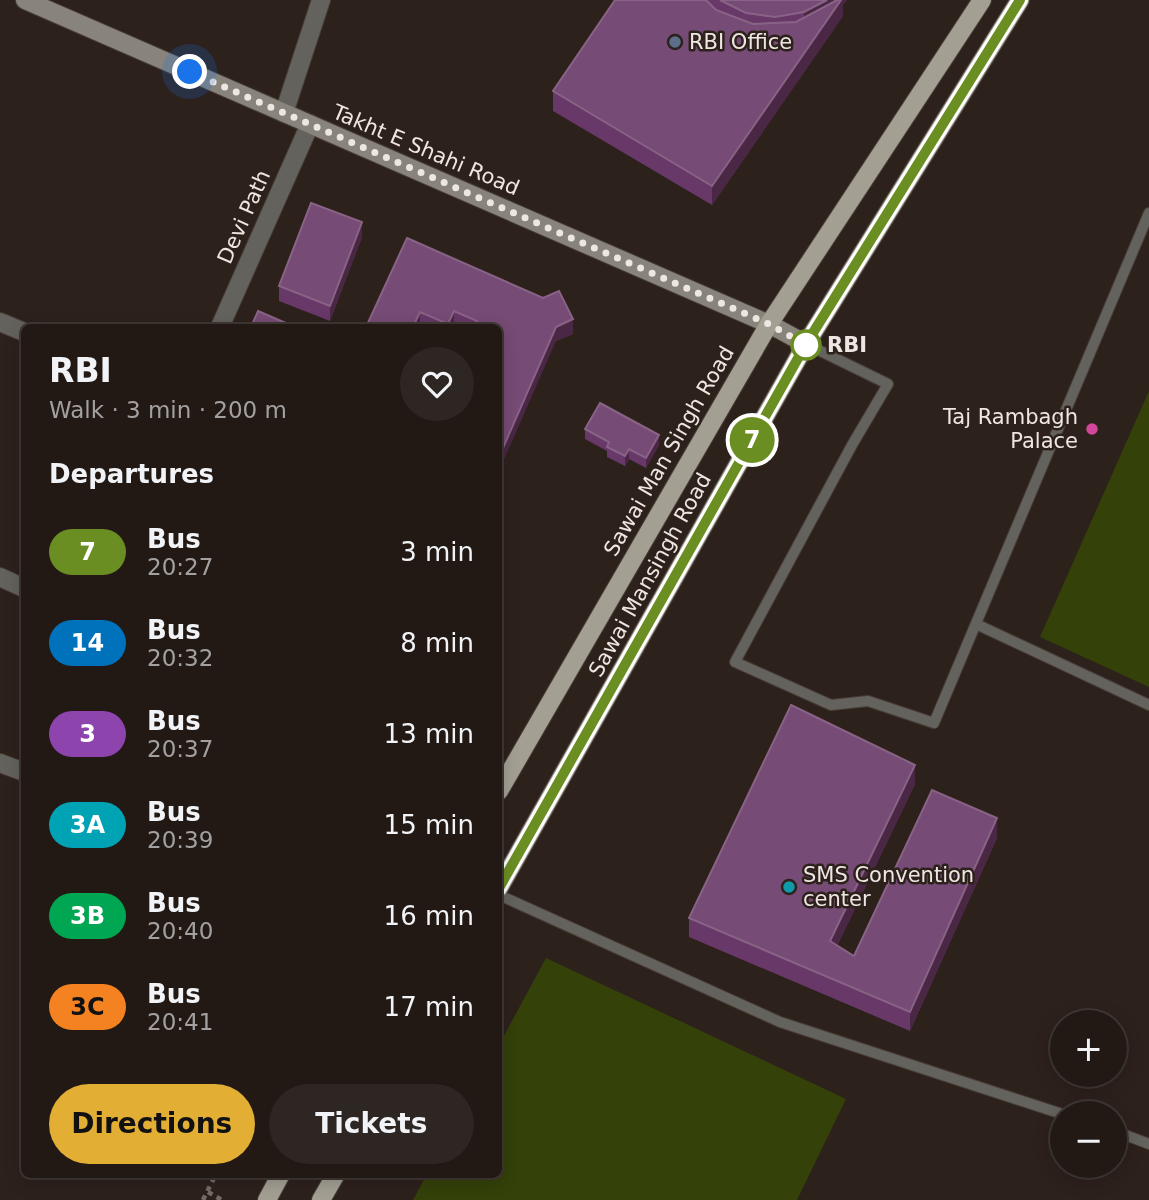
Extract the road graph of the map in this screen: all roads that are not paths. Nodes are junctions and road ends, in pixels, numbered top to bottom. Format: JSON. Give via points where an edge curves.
{"nodes":[{"id":1,"x":25,"y":0,"type":"edge"},
{"id":2,"x":321,"y":0,"type":"edge"},
{"id":3,"x":982,"y":0,"type":"edge"},
{"id":4,"x":1020,"y":0,"type":"edge"},
{"id":5,"x":284,"y":113,"type":"junction"},
{"id":6,"x":310,"y":124,"type":"junction"},
{"id":7,"x":1149,"y":213,"type":"edge"},
{"id":8,"x":0,"y":322,"type":"edge"},
{"id":9,"x":221,"y":324,"type":"edge"},
{"id":10,"x":769,"y":324,"type":"junction"},
{"id":11,"x":21,"y":331,"type":"edge"},
{"id":12,"x":806,"y":344,"type":"junction"},
{"id":13,"x":0,"y":577,"type":"edge"},
{"id":14,"x":21,"y":587,"type":"edge"},
{"id":15,"x":976,"y":624,"type":"junction"},
{"id":16,"x":1149,"y":705,"type":"edge"},
{"id":17,"x":0,"y":763,"type":"edge"},
{"id":18,"x":21,"y":771,"type":"edge"},
{"id":19,"x":502,"y":786,"type":"edge"},
{"id":20,"x":502,"y":883,"type":"edge"},
{"id":21,"x":502,"y":896,"type":"edge"},
{"id":22,"x":1050,"y":1110,"type":"edge"},
{"id":23,"x":1127,"y":1136,"type":"edge"},
{"id":24,"x":1149,"y":1144,"type":"edge"},
{"id":25,"x":334,"y":1178,"type":"edge"},
{"id":26,"x":321,"y":1200,"type":"edge"}],
"edges":[{"from":1,"to":5,"type":"street","name":"Takht E Shahi Road"},
{"from":2,"to":5,"type":"street"},
{"from":3,"to":10,"type":"main road","name":"Sawai Man Singh Road"},
{"from":4,"to":12,"type":"main road","name":"Sawai Mansingh Road"},
{"from":5,"to":6,"type":"street","name":"Takht E Shahi Road"},
{"from":6,"to":9,"type":"street","name":"Devi Path"},
{"from":6,"to":10,"type":"street","name":"Takht E Shahi Road"},
{"from":7,"to":15,"type":"lane"},
{"from":8,"to":11,"type":"street"},
{"from":10,"to":12,"type":"street","name":"Takht E Shahi Road"},
{"from":10,"to":19,"type":"main road","name":"Sawai Man Singh Road"},
{"from":12,"to":15,"type":"lane","via":[[888,384],[735,662],[831,705],[869,701],[934,723]]},
{"from":12,"to":20,"type":"main road","name":"Sawai Mansingh Road"},
{"from":13,"to":14,"type":"street"},
{"from":15,"to":16,"type":"lane"},
{"from":17,"to":18,"type":"street"},
{"from":21,"to":22,"type":"lane","via":[[780,1022]]},
{"from":23,"to":24,"type":"lane"},
{"from":25,"to":26,"type":"main road"}]}
